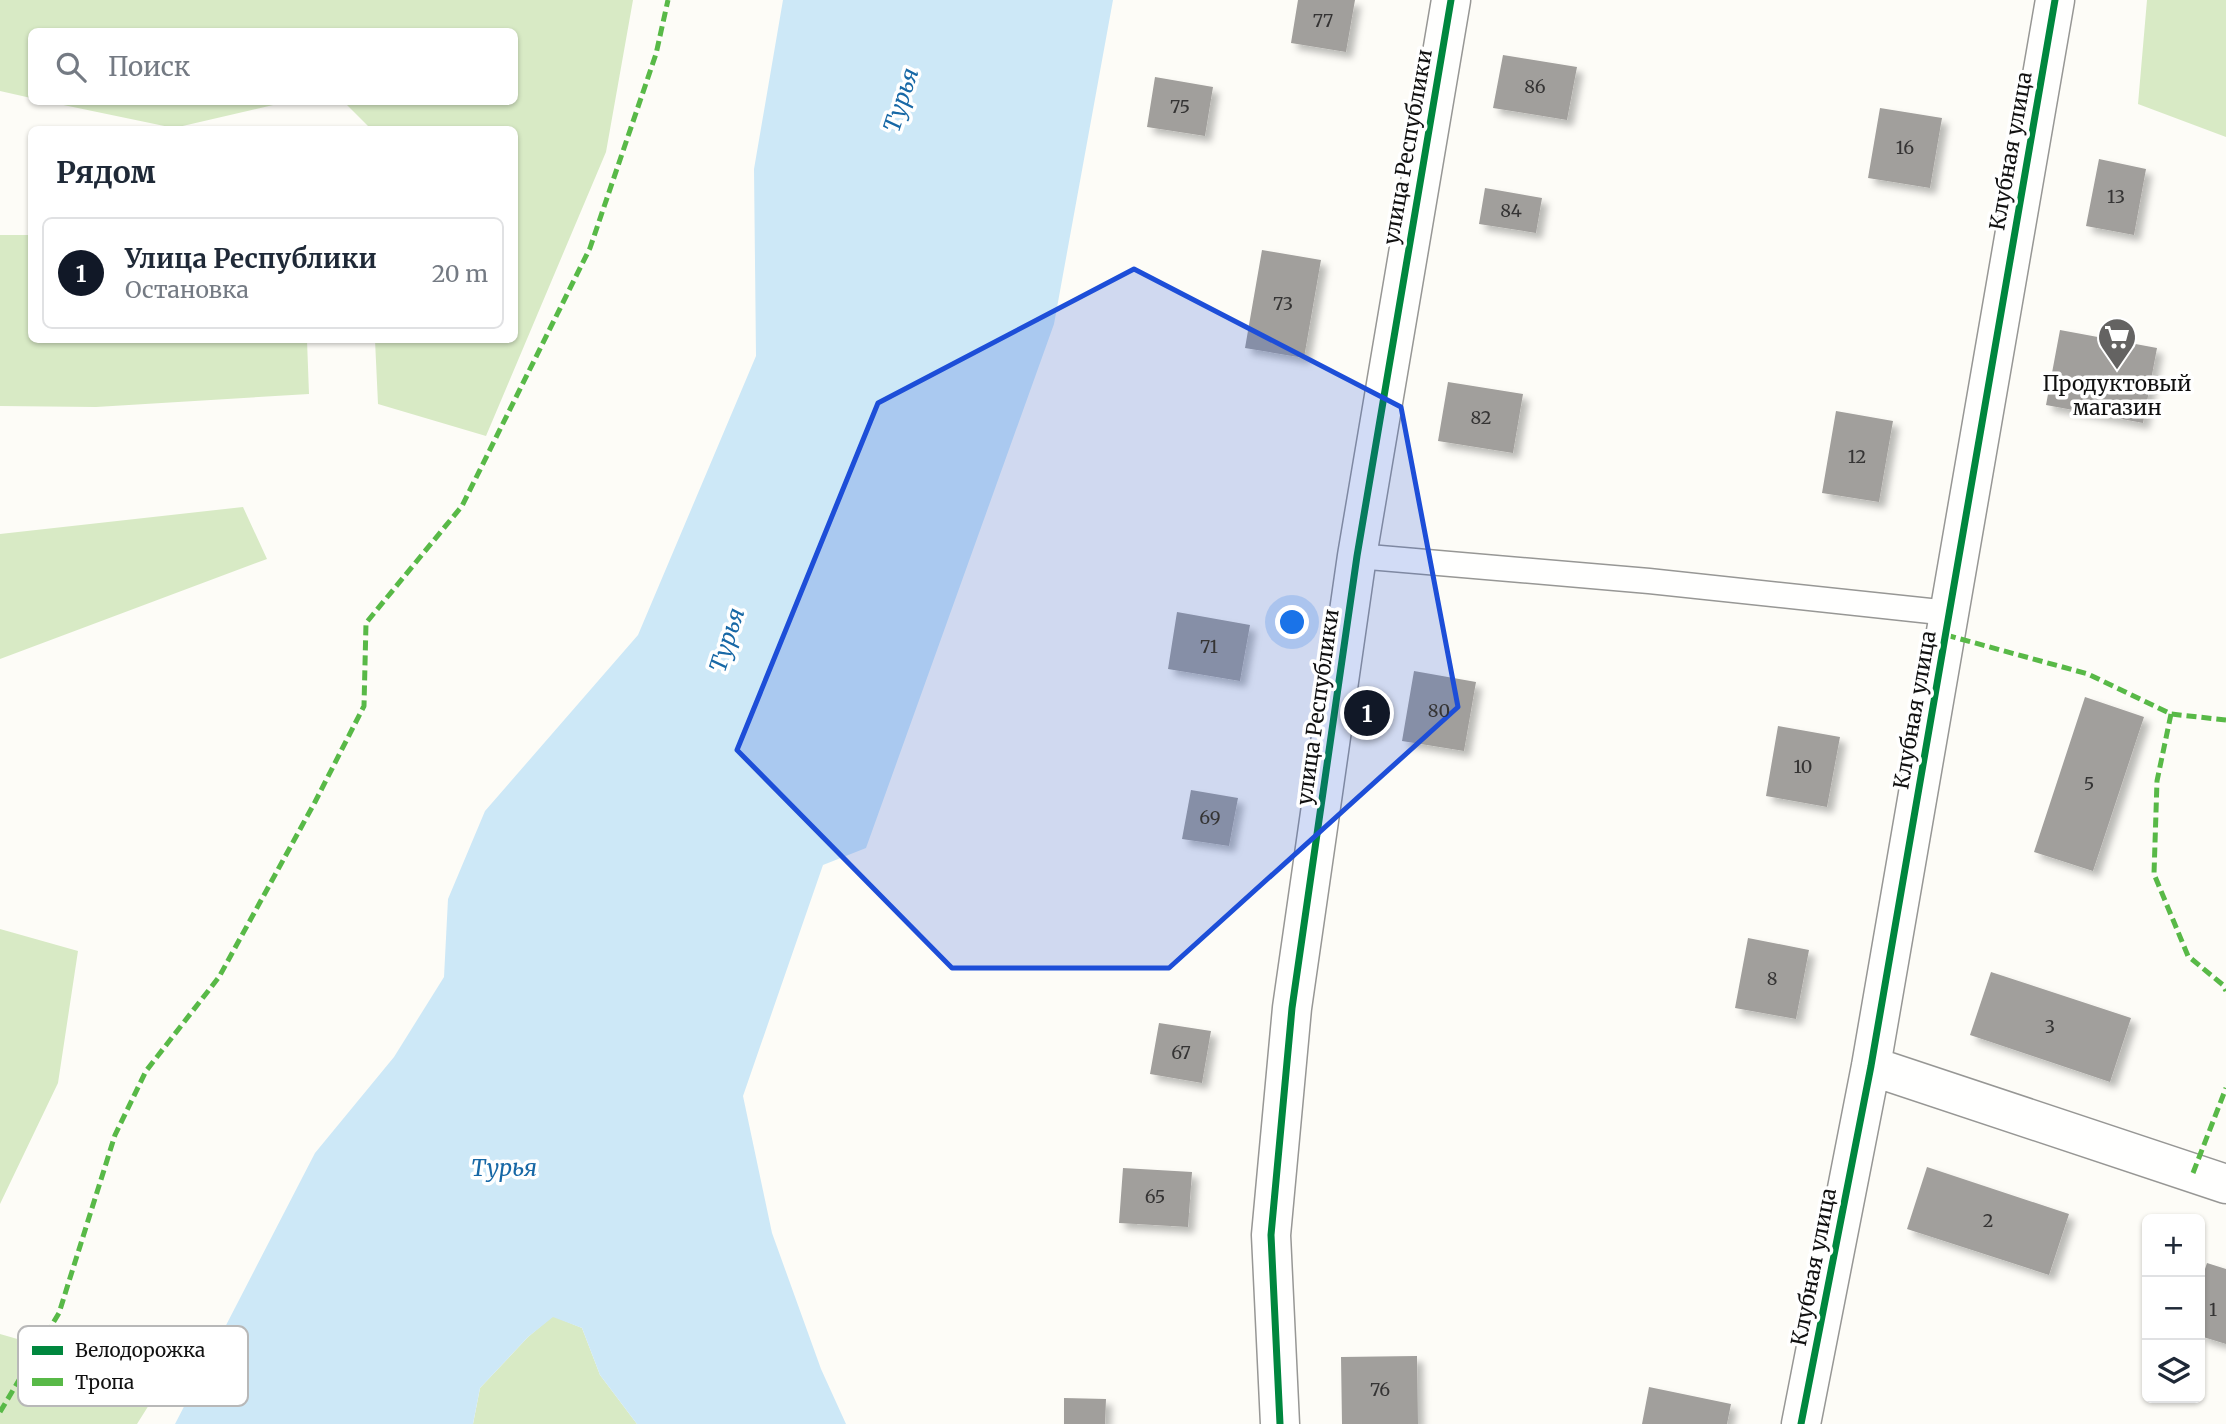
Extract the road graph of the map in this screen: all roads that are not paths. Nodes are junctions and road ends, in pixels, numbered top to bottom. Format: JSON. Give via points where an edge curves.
{"nodes":[{"id":1,"x":1451,"y":0,"type":"edge"},
{"id":2,"x":2055,"y":0,"type":"edge"},
{"id":3,"x":1357,"y":556,"type":"junction"},
{"id":4,"x":1949,"y":613,"type":"junction"},
{"id":5,"x":1871,"y":1066,"type":"junction"},
{"id":6,"x":2226,"y":1184,"type":"edge"},
{"id":7,"x":1280,"y":1424,"type":"edge"},
{"id":8,"x":1801,"y":1424,"type":"edge"}],
"edges":[{"from":1,"to":3,"type":"street","name":"улица Республики"},
{"from":2,"to":4,"type":"street","name":"Клубная улица"},
{"from":3,"to":4,"type":"lane"},
{"from":3,"to":7,"type":"street","name":"улица Республики","via":[[1292,1008],[1271,1235]]},
{"from":4,"to":5,"type":"street","name":"Клубная улица"},
{"from":5,"to":6,"type":"street"},
{"from":5,"to":8,"type":"street","name":"Клубная улица"}]}
